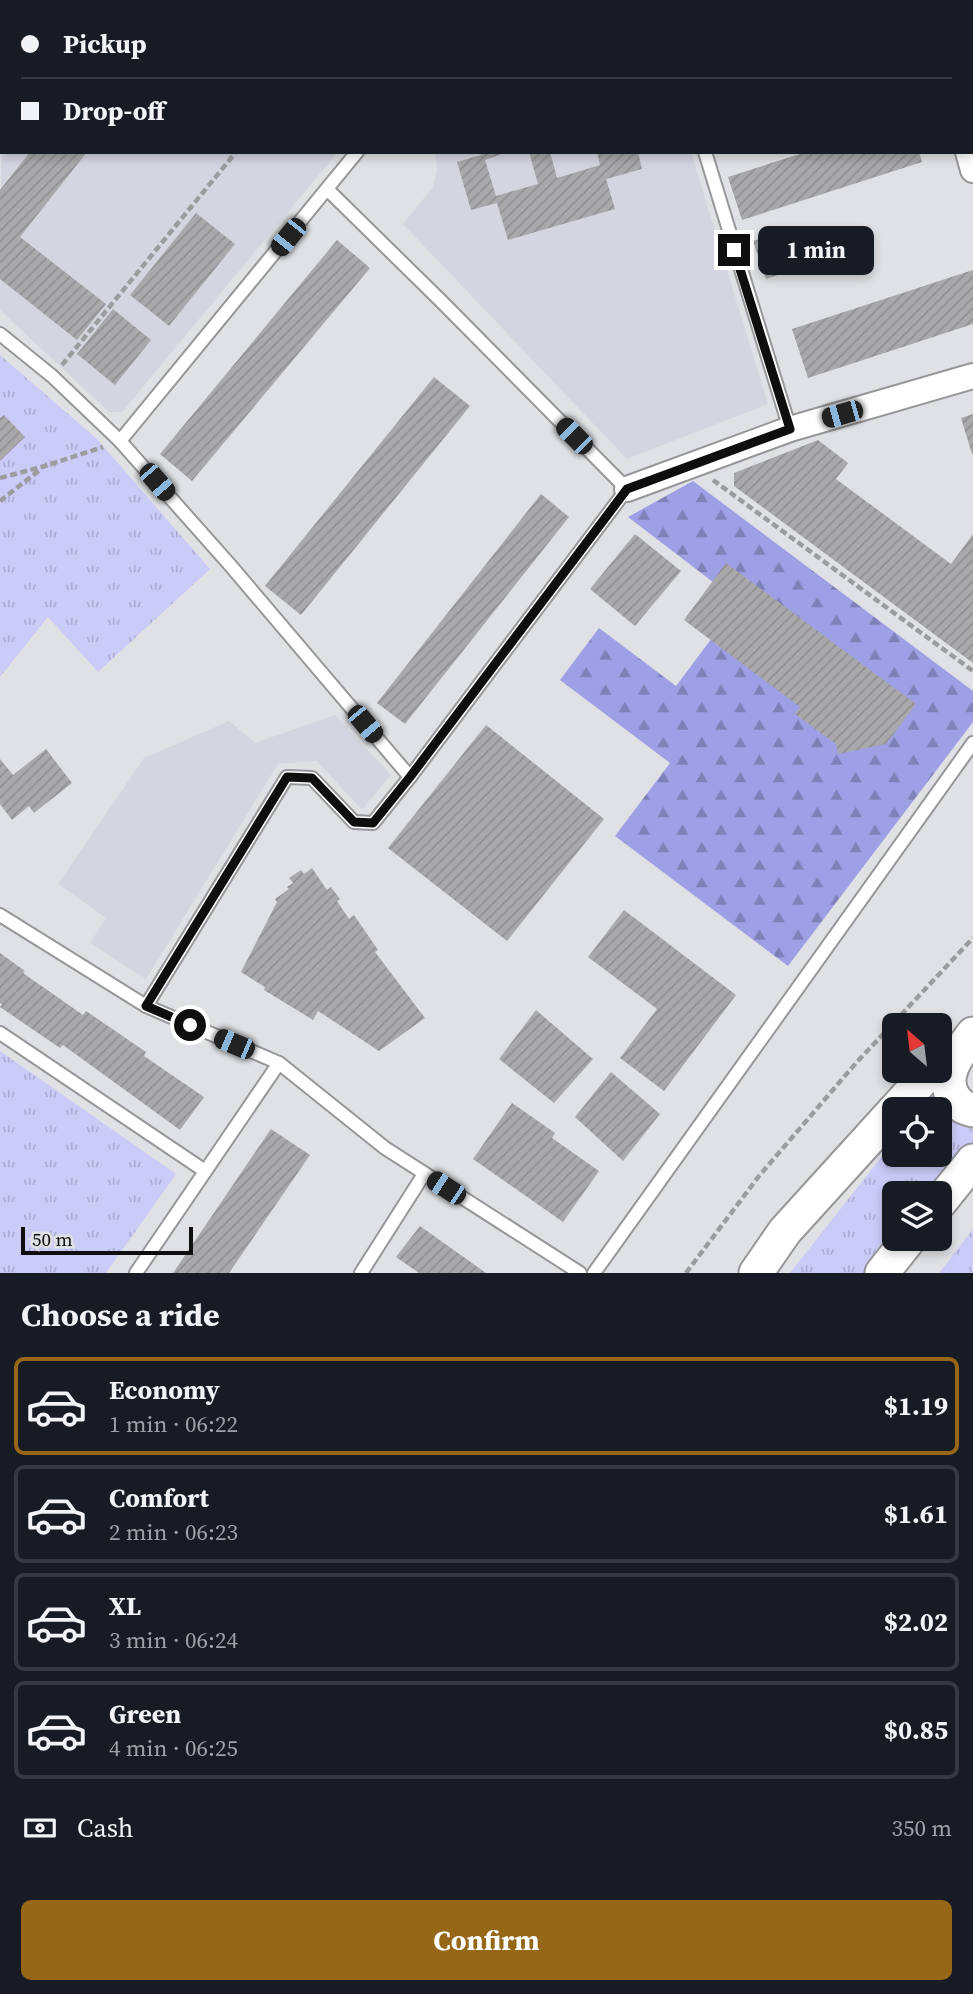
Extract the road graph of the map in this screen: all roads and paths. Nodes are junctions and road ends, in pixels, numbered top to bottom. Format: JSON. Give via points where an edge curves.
{"nodes":[{"id":1,"x":234,"y":154,"type":"edge"},
{"id":2,"x":355,"y":154,"type":"edge"},
{"id":3,"x":706,"y":154,"type":"edge"},
{"id":4,"x":327,"y":189,"type":"junction"},
{"id":5,"x":0,"y":334,"type":"edge"},
{"id":6,"x":52,"y":376,"type":"junction"},
{"id":7,"x":973,"y":376,"type":"edge"},
{"id":8,"x":790,"y":429,"type":"junction"},
{"id":9,"x":120,"y":441,"type":"junction"},
{"id":10,"x":693,"y":465,"type":"junction"},
{"id":11,"x":45,"y":466,"type":"junction"},
{"id":12,"x":0,"y":478,"type":"edge"},
{"id":13,"x":627,"y":489,"type":"junction"},
{"id":14,"x":0,"y":501,"type":"edge"},
{"id":15,"x":973,"y":671,"type":"edge"},
{"id":16,"x":973,"y":743,"type":"edge"},
{"id":17,"x":410,"y":777,"type":"junction"},
{"id":18,"x":0,"y":915,"type":"edge"},
{"id":19,"x":973,"y":938,"type":"edge"},
{"id":20,"x":146,"y":1006,"type":"junction"},
{"id":21,"x":973,"y":1023,"type":"edge"},
{"id":22,"x":0,"y":1033,"type":"edge"},
{"id":23,"x":973,"y":1034,"type":"edge"},
{"id":24,"x":952,"y":1047,"type":"edge"},
{"id":25,"x":279,"y":1063,"type":"junction"},
{"id":26,"x":919,"y":1083,"type":"edge"},
{"id":27,"x":907,"y":1097,"type":"edge"},
{"id":28,"x":973,"y":1110,"type":"edge"},
{"id":29,"x":882,"y":1124,"type":"edge"},
{"id":30,"x":973,"y":1161,"type":"edge"},
{"id":31,"x":205,"y":1171,"type":"junction"},
{"id":32,"x":424,"y":1174,"type":"junction"},
{"id":33,"x":952,"y":1187,"type":"edge"},
{"id":34,"x":899,"y":1251,"type":"edge"},
{"id":35,"x":136,"y":1273,"type":"edge"},
{"id":36,"x":361,"y":1273,"type":"edge"},
{"id":37,"x":580,"y":1273,"type":"edge"},
{"id":38,"x":594,"y":1273,"type":"edge"},
{"id":39,"x":686,"y":1273,"type":"edge"},
{"id":40,"x":756,"y":1273,"type":"edge"},
{"id":41,"x":882,"y":1273,"type":"edge"}],
"edges":[{"from":1,"to":6,"type":"path"},
{"from":2,"to":4,"type":"lane"},
{"from":3,"to":8,"type":"lane"},
{"from":4,"to":9,"type":"lane"},
{"from":4,"to":13,"type":"lane"},
{"from":5,"to":6,"type":"lane"},
{"from":6,"to":9,"type":"lane"},
{"from":7,"to":8,"type":"street"},
{"from":8,"to":10,"type":"street"},
{"from":9,"to":11,"type":"path"},
{"from":9,"to":17,"type":"lane"},
{"from":10,"to":13,"type":"street"},
{"from":10,"to":15,"type":"path"},
{"from":11,"to":12,"type":"path"},
{"from":11,"to":14,"type":"path"},
{"from":13,"to":17,"type":"lane"},
{"from":16,"to":38,"type":"lane"},
{"from":17,"to":20,"type":"lane","via":[[373,823],[354,822],[312,778],[287,777]]},
{"from":18,"to":20,"type":"lane"},
{"from":19,"to":39,"type":"path","via":[[759,1176]]},
{"from":20,"to":25,"type":"lane"},
{"from":21,"to":24,"type":"main road"},
{"from":22,"to":31,"type":"lane"},
{"from":23,"to":28,"type":"main road","via":[[954,1062],[949,1083],[957,1101]]},
{"from":25,"to":31,"type":"lane"},
{"from":25,"to":32,"type":"lane"},
{"from":26,"to":27,"type":"main road"},
{"from":29,"to":40,"type":"main road","via":[[785,1231]]},
{"from":30,"to":33,"type":"main road"},
{"from":31,"to":35,"type":"lane"},
{"from":32,"to":36,"type":"lane"},
{"from":32,"to":37,"type":"lane"},
{"from":34,"to":41,"type":"main road"}]}
